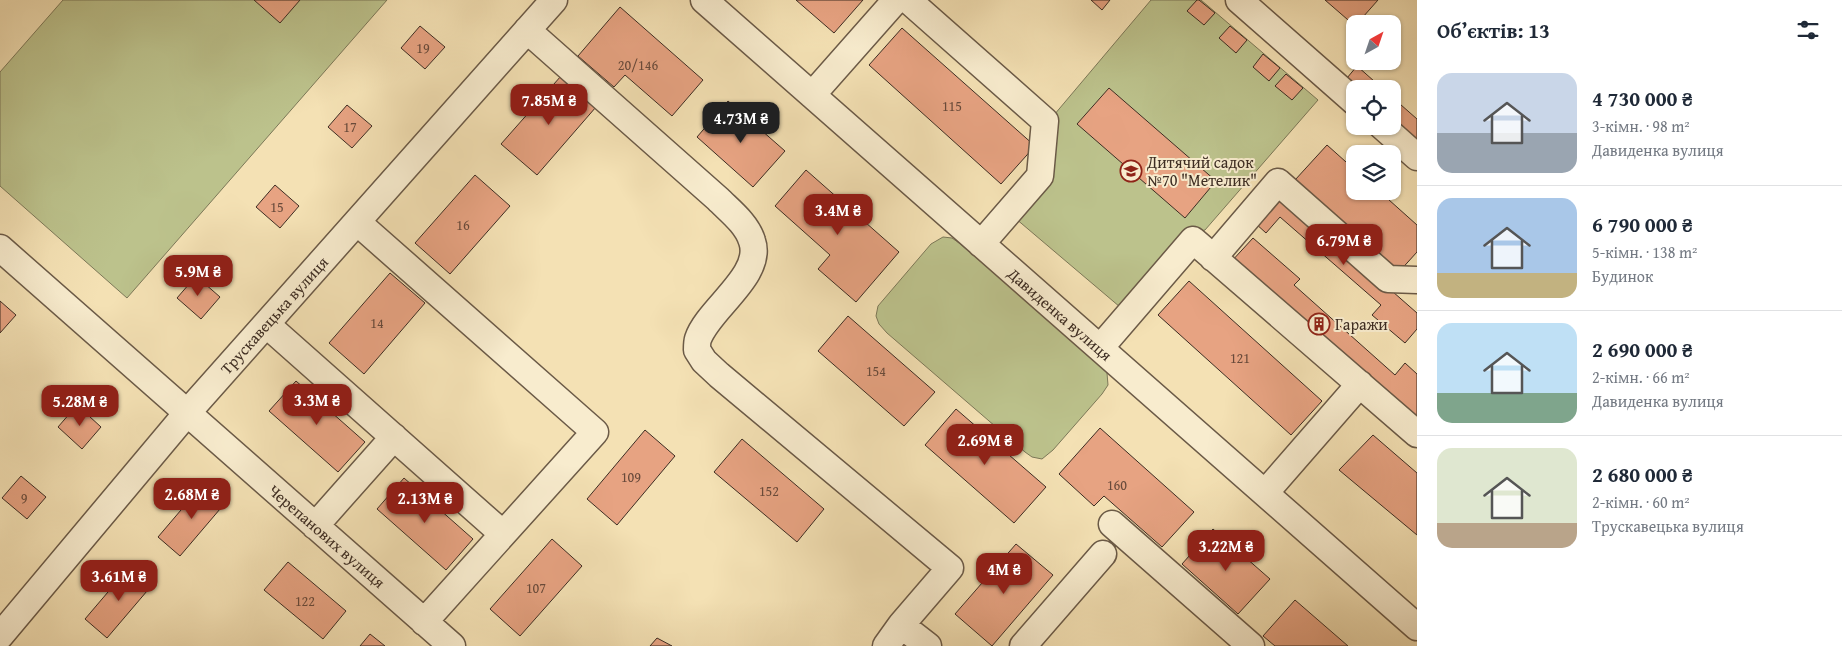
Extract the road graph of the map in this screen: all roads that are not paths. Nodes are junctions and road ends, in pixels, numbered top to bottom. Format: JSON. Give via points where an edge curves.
{"nodes":[{"id":1,"x":554,"y":0,"type":"edge"},
{"id":2,"x":704,"y":0,"type":"edge"},
{"id":3,"x":896,"y":0,"type":"edge"},
{"id":4,"x":908,"y":0,"type":"edge"},
{"id":5,"x":1239,"y":0,"type":"edge"},
{"id":6,"x":527,"y":30,"type":"junction"},
{"id":7,"x":1346,"y":94,"type":"edge"},
{"id":8,"x":812,"y":95,"type":"junction"},
{"id":9,"x":1392,"y":135,"type":"edge"},
{"id":10,"x":1417,"y":157,"type":"edge"},
{"id":11,"x":356,"y":222,"type":"junction"},
{"id":12,"x":981,"y":244,"type":"junction"},
{"id":13,"x":0,"y":248,"type":"edge"},
{"id":14,"x":1213,"y":258,"type":"junction"},
{"id":15,"x":1417,"y":280,"type":"edge"},
{"id":16,"x":266,"y":324,"type":"junction"},
{"id":17,"x":1100,"y":348,"type":"junction"},
{"id":18,"x":1360,"y":384,"type":"junction"},
{"id":19,"x":187,"y":413,"type":"junction"},
{"id":20,"x":1417,"y":434,"type":"edge"},
{"id":21,"x":394,"y":437,"type":"junction"},
{"id":22,"x":1265,"y":493,"type":"junction"},
{"id":23,"x":1112,"y":524,"type":"dead end"},
{"id":24,"x":315,"y":526,"type":"junction"},
{"id":25,"x":503,"y":534,"type":"junction"},
{"id":26,"x":1103,"y":554,"type":"dead end"},
{"id":27,"x":424,"y":622,"type":"junction"},
{"id":28,"x":901,"y":625,"type":"junction"},
{"id":29,"x":1417,"y":627,"type":"edge"},
{"id":30,"x":0,"y":636,"type":"edge"},
{"id":31,"x":452,"y":646,"type":"edge"},
{"id":32,"x":886,"y":646,"type":"edge"},
{"id":33,"x":928,"y":646,"type":"edge"},
{"id":34,"x":1023,"y":646,"type":"edge"},
{"id":35,"x":1252,"y":646,"type":"edge"}],
"edges":[{"from":1,"to":6,"type":"street","name":"Трускавецька вулиця"},
{"from":2,"to":8,"type":"street","name":"Давиденка вулиця"},
{"from":3,"to":8,"type":"street"},
{"from":4,"to":12,"type":"street","via":[[1045,121],[1040,176]]},
{"from":5,"to":7,"type":"street"},
{"from":6,"to":11,"type":"street","name":"Трускавецька вулиця"},
{"from":6,"to":28,"type":"street","via":[[718,199],[753,241],[753,260],[698,338],[697,350],[719,375],[950,568]]},
{"from":8,"to":12,"type":"street","name":"Давиденка вулиця"},
{"from":9,"to":10,"type":"street"},
{"from":11,"to":16,"type":"street","name":"Трускавецька вулиця"},
{"from":11,"to":25,"type":"street","via":[[595,432]]},
{"from":12,"to":17,"type":"street","name":"Давиденка вулиця"},
{"from":13,"to":19,"type":"street","name":"Черепанових вулиця"},
{"from":14,"to":15,"type":"street","via":[[1278,182],[1388,279]]},
{"from":14,"to":17,"type":"street","via":[[1192,240]]},
{"from":14,"to":18,"type":"street"},
{"from":16,"to":19,"type":"street","name":"Трускавецька вулиця"},
{"from":16,"to":21,"type":"street"},
{"from":17,"to":22,"type":"street","name":"Давиденка вулиця"},
{"from":18,"to":20,"type":"street"},
{"from":18,"to":22,"type":"street"},
{"from":19,"to":24,"type":"street","name":"Черепанових вулиця"},
{"from":19,"to":30,"type":"street","name":"Трускавецька вулиця"},
{"from":21,"to":24,"type":"street"},
{"from":21,"to":25,"type":"street"},
{"from":22,"to":29,"type":"street","name":"Давиденка вулиця"},
{"from":23,"to":35,"type":"street"},
{"from":24,"to":27,"type":"street","name":"Черепанових вулиця"},
{"from":25,"to":27,"type":"street"},
{"from":26,"to":34,"type":"street"},
{"from":27,"to":31,"type":"street","name":"Черепанових вулиця"},
{"from":28,"to":32,"type":"street"},
{"from":28,"to":33,"type":"street"}]}
